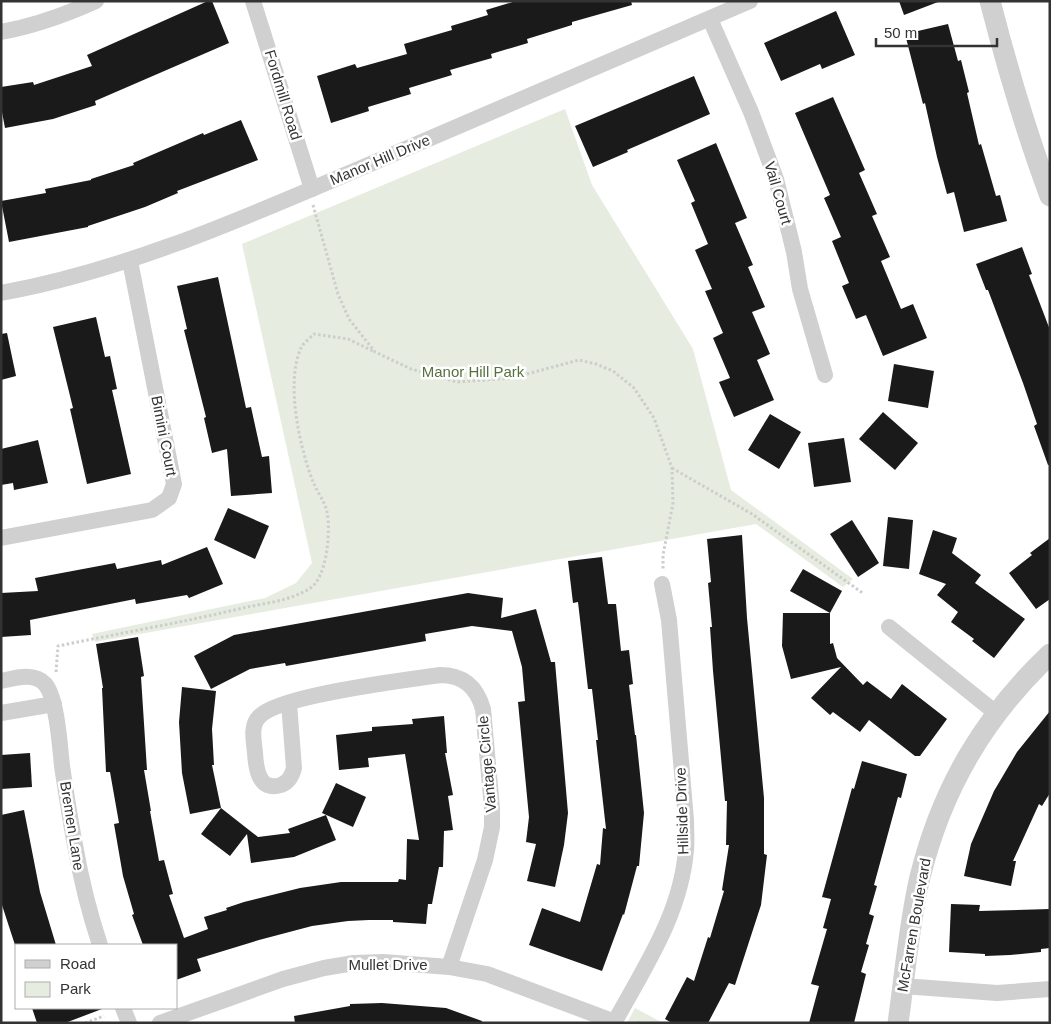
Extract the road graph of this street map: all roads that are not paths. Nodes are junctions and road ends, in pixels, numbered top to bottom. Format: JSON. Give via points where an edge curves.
{"nodes":[{"id":1,"x":96,"y":1,"type":"edge"},
{"id":2,"x":253,"y":1,"type":"edge"},
{"id":3,"x":750,"y":1,"type":"edge"},
{"id":4,"x":990,"y":1,"type":"edge"},
{"id":5,"x":710,"y":19,"type":"junction"},
{"id":6,"x":1,"y":32,"type":"edge"},
{"id":7,"x":312,"y":189,"type":"junction"},
{"id":8,"x":1050,"y":196,"type":"edge"},
{"id":9,"x":130,"y":261,"type":"junction"},
{"id":10,"x":1,"y":293,"type":"edge"},
{"id":11,"x":825,"y":375,"type":"dead end"},
{"id":12,"x":1,"y":538,"type":"edge"},
{"id":13,"x":662,"y":584,"type":"road end"},
{"id":14,"x":889,"y":627,"type":"dead end"},
{"id":15,"x":1050,"y":654,"type":"edge"},
{"id":16,"x":1,"y":681,"type":"edge"},
{"id":17,"x":289,"y":703,"type":"junction"},
{"id":18,"x":54,"y":704,"type":"junction"},
{"id":19,"x":1,"y":713,"type":"edge"},
{"id":20,"x":996,"y":713,"type":"junction"},
{"id":21,"x":100,"y":944,"type":"edge"},
{"id":22,"x":449,"y":967,"type":"junction"},
{"id":23,"x":903,"y":986,"type":"junction"},
{"id":24,"x":1050,"y":989,"type":"edge"},
{"id":25,"x":123,"y":1009,"type":"edge"},
{"id":26,"x":614,"y":1022,"type":"edge"},
{"id":27,"x":129,"y":1023,"type":"edge"},
{"id":28,"x":160,"y":1023,"type":"edge"},
{"id":29,"x":898,"y":1023,"type":"edge"}],
"edges":[{"from":1,"to":6,"type":"street","via":[[24,28]]},
{"from":2,"to":7,"type":"street","name":"Fordmill Road"},
{"from":3,"to":5,"type":"street","name":"Manor Hill Drive"},
{"from":4,"to":8,"type":"street","via":[[1018,105]]},
{"from":5,"to":7,"type":"street","name":"Manor Hill Drive"},
{"from":5,"to":11,"type":"street","name":"Vail Court","via":[[776,179],[800,289]]},
{"from":7,"to":9,"type":"street","name":"Manor Hill Drive"},
{"from":9,"to":10,"type":"street","name":"Manor Hill Drive"},
{"from":9,"to":12,"type":"street","name":"Bimini Court","via":[[174,484],[169,498],[152,510]]},
{"from":13,"to":26,"type":"street","name":"Hillside Drive","via":[[669,620],[686,850],[681,880],[667,923]]},
{"from":14,"to":20,"type":"street"},
{"from":15,"to":20,"type":"street","name":"McFarren Boulevard"},
{"from":16,"to":18,"type":"street","name":"Bremen Lane","via":[[25,677],[40,680],[48,688]]},
{"from":17,"to":17,"type":"street","name":"Vantage Circle","via":[[292,777],[285,783],[270,786],[256,772],[254,727],[263,712]]},
{"from":17,"to":22,"type":"street","name":"Vantage Circle","via":[[322,694],[440,675],[460,678],[471,685],[479,697],[483,709],[492,827],[485,860]]},
{"from":18,"to":19,"type":"street"},
{"from":18,"to":21,"type":"street","name":"Bremen Lane","via":[[79,869]]},
{"from":20,"to":23,"type":"street","name":"McFarren Boulevard","via":[[960,771],[929,846],[920,878]]},
{"from":22,"to":26,"type":"street","name":"Mullet Drive","via":[[487,974]]},
{"from":22,"to":28,"type":"street","name":"Mullet Drive","via":[[383,962],[324,968],[283,979]]},
{"from":23,"to":24,"type":"street","via":[[997,993]]},
{"from":23,"to":29,"type":"street","name":"McFarren Boulevard"},
{"from":25,"to":27,"type":"street"}]}
